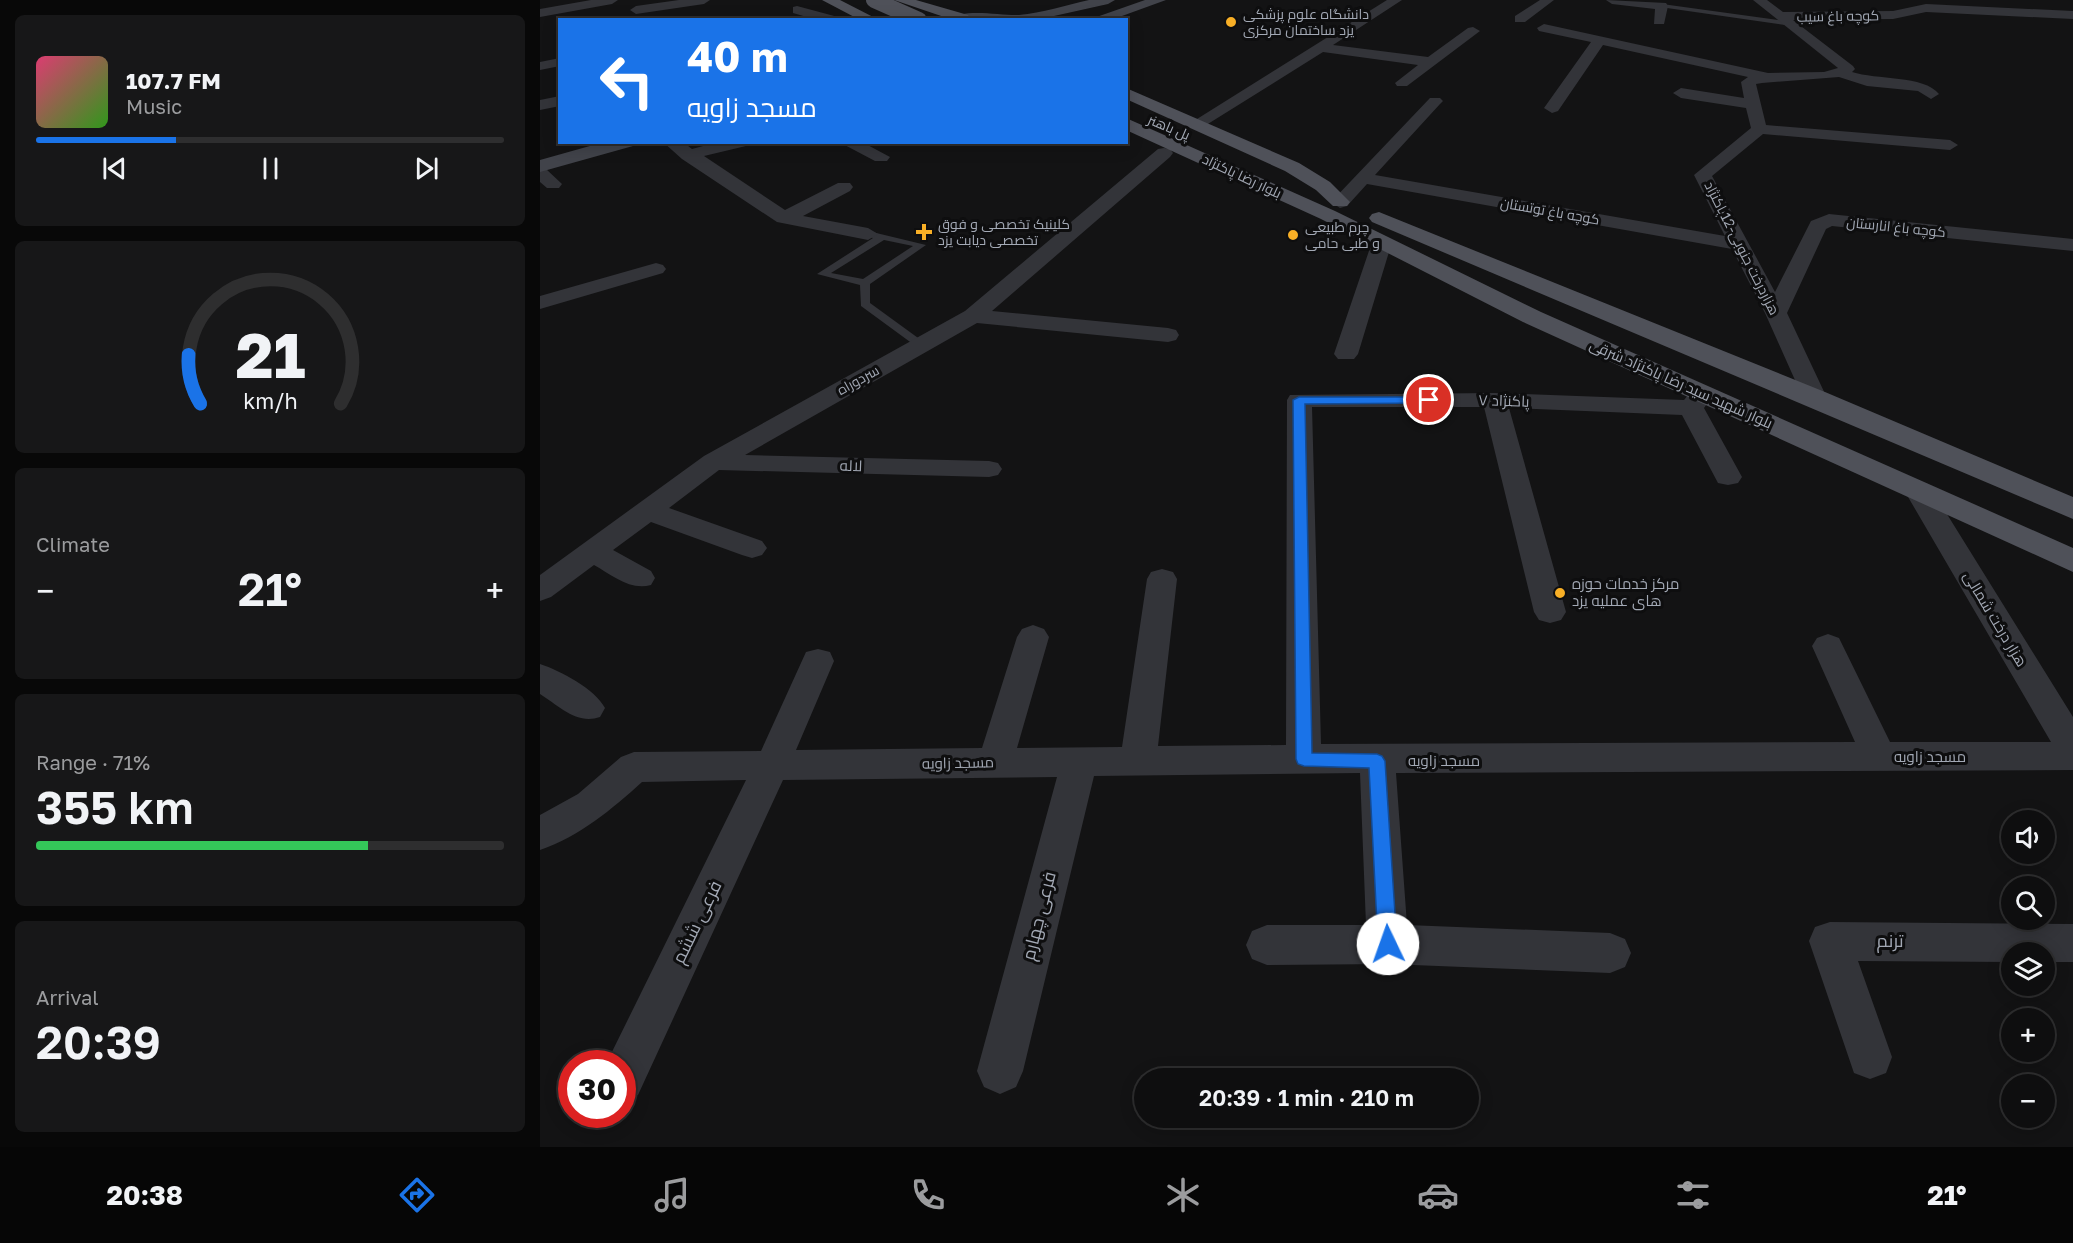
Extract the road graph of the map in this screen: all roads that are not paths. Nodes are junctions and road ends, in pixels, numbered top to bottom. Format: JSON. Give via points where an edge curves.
{"nodes":[{"id":1,"x":612,"y":0,"type":"edge"},
{"id":2,"x":704,"y":0,"type":"edge"},
{"id":3,"x":829,"y":0,"type":"edge"},
{"id":4,"x":853,"y":0,"type":"edge"},
{"id":5,"x":874,"y":0,"type":"edge"},
{"id":6,"x":1106,"y":0,"type":"edge"},
{"id":7,"x":1158,"y":0,"type":"edge"},
{"id":8,"x":1396,"y":0,"type":"edge"},
{"id":9,"x":1548,"y":0,"type":"edge"},
{"id":10,"x":1612,"y":0,"type":"edge"},
{"id":11,"x":1759,"y":0,"type":"edge"},
{"id":12,"x":1968,"y":0,"type":"edge"},
{"id":13,"x":909,"y":1,"type":"edge"},
{"id":14,"x":634,"y":5,"type":"edge"},
{"id":15,"x":1662,"y":6,"type":"junction"},
{"id":16,"x":1128,"y":8,"type":"junction"},
{"id":17,"x":931,"y":9,"type":"junction"},
{"id":18,"x":797,"y":10,"type":"dead end"},
{"id":19,"x":1982,"y":11,"type":"junction"},
{"id":20,"x":540,"y":13,"type":"edge"},
{"id":21,"x":2073,"y":15,"type":"edge"},
{"id":22,"x":646,"y":18,"type":"edge"},
{"id":23,"x":827,"y":18,"type":"edge"},
{"id":24,"x":868,"y":18,"type":"edge"},
{"id":25,"x":893,"y":18,"type":"edge"},
{"id":26,"x":894,"y":18,"type":"edge"},
{"id":27,"x":914,"y":18,"type":"edge"},
{"id":28,"x":957,"y":18,"type":"edge"},
{"id":29,"x":1030,"y":18,"type":"edge"},
{"id":30,"x":1100,"y":18,"type":"edge"},
{"id":31,"x":1520,"y":19,"type":"dead end"},
{"id":32,"x":1787,"y":20,"type":"junction"},
{"id":33,"x":1659,"y":21,"type":"dead end"},
{"id":34,"x":1544,"y":28,"type":"dead end"},
{"id":35,"x":1473,"y":30,"type":"dead end"},
{"id":36,"x":1600,"y":40,"type":"junction"},
{"id":37,"x":1318,"y":47,"type":"junction"},
{"id":38,"x":558,"y":62,"type":"edge"},
{"id":39,"x":1430,"y":62,"type":"junction"},
{"id":40,"x":540,"y":66,"type":"edge"},
{"id":41,"x":1840,"y":74,"type":"junction"},
{"id":42,"x":1763,"y":76,"type":"junction"},
{"id":43,"x":1402,"y":83,"type":"dead end"},
{"id":44,"x":1681,"y":93,"type":"dead end"},
{"id":45,"x":1128,"y":94,"type":"edge"},
{"id":46,"x":1931,"y":94,"type":"dead end"},
{"id":47,"x":558,"y":101,"type":"edge"},
{"id":48,"x":1435,"y":101,"type":"dead end"},
{"id":49,"x":1753,"y":104,"type":"junction"},
{"id":50,"x":540,"y":105,"type":"edge"},
{"id":51,"x":1552,"y":108,"type":"dead end"},
{"id":52,"x":1128,"y":110,"type":"edge"},
{"id":53,"x":1128,"y":124,"type":"edge"},
{"id":54,"x":1197,"y":124,"type":"junction"},
{"id":55,"x":1759,"y":129,"type":"junction"},
{"id":56,"x":1128,"y":137,"type":"edge"},
{"id":57,"x":620,"y":144,"type":"edge"},
{"id":58,"x":674,"y":144,"type":"edge"},
{"id":59,"x":732,"y":144,"type":"edge"},
{"id":60,"x":852,"y":144,"type":"edge"},
{"id":61,"x":1950,"y":145,"type":"dead end"},
{"id":62,"x":1211,"y":146,"type":"joint"},
{"id":63,"x":1191,"y":152,"type":"joint"},
{"id":64,"x":1164,"y":153,"type":"junction"},
{"id":65,"x":688,"y":155,"type":"junction"},
{"id":66,"x":881,"y":157,"type":"dead end"},
{"id":67,"x":540,"y":166,"type":"edge"},
{"id":68,"x":1362,"y":178,"type":"junction"},
{"id":69,"x":844,"y":187,"type":"dead end"},
{"id":70,"x":1302,"y":196,"type":"junction"},
{"id":71,"x":1334,"y":208,"type":"junction"},
{"id":72,"x":784,"y":218,"type":"junction"},
{"id":73,"x":875,"y":235,"type":"junction"},
{"id":74,"x":1382,"y":242,"type":"junction"},
{"id":75,"x":1738,"y":244,"type":"junction"},
{"id":76,"x":2073,"y":245,"type":"edge"},
{"id":77,"x":656,"y":269,"type":"dead end"},
{"id":78,"x":865,"y":283,"type":"junction"},
{"id":79,"x":540,"y":303,"type":"edge"},
{"id":80,"x":1776,"y":314,"type":"junction"},
{"id":81,"x":973,"y":316,"type":"junction"},
{"id":82,"x":1168,"y":335,"type":"dead end"},
{"id":83,"x":921,"y":345,"type":"junction"},
{"id":84,"x":1346,"y":354,"type":"dead end"},
{"id":85,"x":1815,"y":398,"type":"junction"},
{"id":86,"x":1494,"y":400,"type":"junction"},
{"id":87,"x":1696,"y":401,"type":"junction"},
{"id":88,"x":713,"y":462,"type":"junction"},
{"id":89,"x":988,"y":469,"type":"dead end"},
{"id":90,"x":1728,"y":477,"type":"dead end"},
{"id":91,"x":1918,"y":490,"type":"junction"},
{"id":92,"x":2073,"y":509,"type":"edge"},
{"id":93,"x":647,"y":510,"type":"junction"},
{"id":94,"x":752,"y":548,"type":"dead end"},
{"id":95,"x":592,"y":551,"type":"junction"},
{"id":96,"x":2073,"y":561,"type":"edge"},
{"id":97,"x":640,"y":578,"type":"dead end"},
{"id":98,"x":1162,"y":579,"type":"dead end"},
{"id":99,"x":540,"y":591,"type":"edge"},
{"id":100,"x":1550,"y":612,"type":"dead end"},
{"id":101,"x":1033,"y":637,"type":"dead end"},
{"id":102,"x":1828,"y":646,"type":"dead end"},
{"id":103,"x":818,"y":661,"type":"dead end"},
{"id":104,"x":540,"y":677,"type":"edge"},
{"id":105,"x":588,"y":708,"type":"dead end"},
{"id":106,"x":2073,"y":747,"type":"edge"},
{"id":107,"x":2073,"y":756,"type":"edge"},
{"id":108,"x":1880,"y":758,"type":"junction"},
{"id":109,"x":1304,"y":759,"type":"junction"},
{"id":110,"x":1377,"y":761,"type":"junction"},
{"id":111,"x":1079,"y":762,"type":"junction"},
{"id":112,"x":1138,"y":762,"type":"junction"},
{"id":113,"x":995,"y":763,"type":"junction"},
{"id":114,"x":772,"y":765,"type":"junction"},
{"id":115,"x":540,"y":834,"type":"edge"},
{"id":116,"x":2073,"y":943,"type":"edge"},
{"id":117,"x":1388,"y":944,"type":"junction"},
{"id":118,"x":1268,"y":945,"type":"dead end"},
{"id":119,"x":1610,"y":953,"type":"dead end"},
{"id":120,"x":636,"y":1050,"type":"edge"},
{"id":121,"x":1870,"y":1057,"type":"dead end"},
{"id":122,"x":1000,"y":1071,"type":"dead end"}],
"edges":[{"from":1,"to":20,"type":"street"},
{"from":2,"to":14,"type":"street"},
{"from":3,"to":24,"type":"main road"},
{"from":4,"to":26,"type":"main road"},
{"from":5,"to":27,"type":"main road","bridge":true},
{"from":6,"to":16,"type":"main road","via":[[1112,6]]},
{"from":6,"to":29,"type":"main road"},
{"from":7,"to":16,"type":"main road"},
{"from":8,"to":37,"type":"street"},
{"from":9,"to":31,"type":"street"},
{"from":10,"to":15,"type":"street"},
{"from":11,"to":32,"type":"street"},
{"from":12,"to":19,"type":"street"},
{"from":13,"to":17,"type":"main road"},
{"from":14,"to":22,"type":"street"},
{"from":15,"to":32,"type":"lane"},
{"from":15,"to":33,"type":"street"},
{"from":16,"to":30,"type":"main road"},
{"from":17,"to":25,"type":"main road"},
{"from":17,"to":28,"type":"main road"},
{"from":18,"to":23,"type":"street"},
{"from":19,"to":21,"type":"street","name":"کوچه باغ سیب"},
{"from":19,"to":32,"type":"street","name":"کوچه باغ سیب","via":[[1926,8],[1893,15]]},
{"from":32,"to":41,"type":"street","via":[[1848,69]]},
{"from":34,"to":36,"type":"street"},
{"from":35,"to":39,"type":"street"},
{"from":36,"to":42,"type":"street"},
{"from":36,"to":51,"type":"street"},
{"from":37,"to":39,"type":"street"},
{"from":37,"to":54,"type":"street"},
{"from":38,"to":40,"type":"street"},
{"from":39,"to":43,"type":"street"},
{"from":41,"to":42,"type":"street"},
{"from":41,"to":46,"type":"street","via":[[1867,82],[1918,86]]},
{"from":42,"to":49,"type":"street","via":[[1748,82]]},
{"from":44,"to":49,"type":"street"},
{"from":45,"to":54,"type":"main road"},
{"from":47,"to":50,"type":"street"},
{"from":48,"to":68,"type":"street"},
{"from":49,"to":55,"type":"street"},
{"from":52,"to":62,"type":"main road","name":"پل باهنر"},
{"from":53,"to":63,"type":"main road","name":"پل باهنر"},
{"from":54,"to":71,"type":"main road","via":[[1292,167],[1323,186]]},
{"from":55,"to":61,"type":"street"},
{"from":55,"to":75,"type":"street","name":"هزاردرخت جنوبی-12پاکنژاد","via":[[1703,174]]},
{"from":56,"to":64,"type":"main road"},
{"from":57,"to":67,"type":"main road"},
{"from":58,"to":65,"type":"street"},
{"from":59,"to":65,"type":"street"},
{"from":60,"to":66,"type":"street"},
{"from":62,"to":70,"type":"main road","name":"بلوار رضا پاکنژاد"},
{"from":63,"to":70,"type":"main road","name":"بلوار رضا پاکنژاد"},
{"from":64,"to":71,"type":"main road","via":[[1239,188]]},
{"from":64,"to":81,"type":"street","name":"سردوراه"},
{"from":65,"to":72,"type":"street"},
{"from":68,"to":71,"type":"street"},
{"from":68,"to":75,"type":"street","name":"کوچه باغ توتستان"},
{"from":69,"to":72,"type":"street"},
{"from":70,"to":71,"type":"main road","name":"بلوار شهید سید رضا پاکنژاد شرقی"},
{"from":71,"to":74,"type":"main road","name":"بلوار شهید سید رضا پاکنژاد شرقی"},
{"from":71,"to":85,"type":"main road","name":"بلوار شهید سید رضا پاکنژاد شرقی"},
{"from":72,"to":73,"type":"street"},
{"from":73,"to":78,"type":"lane","via":[[822,274]]},
{"from":73,"to":78,"type":"lane","via":[[921,245]]},
{"from":74,"to":84,"type":"street"},
{"from":74,"to":87,"type":"main road","name":"بلوار شهید سید رضا پاکنژاد شرقی"},
{"from":75,"to":80,"type":"street","name":"هزاردرخت جنوبی-12پاکنژاد"},
{"from":76,"to":80,"type":"street","name":"کوچه باغ انارستان","via":[[1829,220],[1818,225]]},
{"from":77,"to":79,"type":"street"},
{"from":78,"to":83,"type":"lane","via":[[865,304]]},
{"from":80,"to":85,"type":"street","name":"هزاردرخت جنوبی-12پاکنژاد"},
{"from":81,"to":82,"type":"street"},
{"from":81,"to":83,"type":"street","name":"سردوراه"},
{"from":83,"to":88,"type":"street","name":"سردوراه"},
{"from":85,"to":92,"type":"main road","name":"بلوار شهید سید رضا پاکنژاد شرقی"},
{"from":86,"to":87,"type":"street","name":"پاکنژاد ۷"},
{"from":86,"to":100,"type":"street"},
{"from":86,"to":109,"type":"street","name":"پاکنژاد ۷","via":[[1299,400]]},
{"from":87,"to":90,"type":"street"},
{"from":87,"to":91,"type":"main road","name":"بلوار شهید سید رضا پاکنژاد شرقی"},
{"from":88,"to":89,"type":"street","name":"لاله"},
{"from":88,"to":93,"type":"street","name":"سردوراه"},
{"from":91,"to":96,"type":"main road","name":"بلوار شهید سید رضا پاکنژاد شرقی"},
{"from":91,"to":106,"type":"street","name":"هزار درخت شمالی"},
{"from":93,"to":94,"type":"street"},
{"from":93,"to":95,"type":"street","name":"سردوراه"},
{"from":95,"to":97,"type":"street"},
{"from":95,"to":99,"type":"street","name":"سردوراه"},
{"from":98,"to":112,"type":"street"},
{"from":101,"to":113,"type":"street"},
{"from":102,"to":108,"type":"street"},
{"from":103,"to":114,"type":"street","name":"فرعی ششم"},
{"from":104,"to":105,"type":"street"},
{"from":107,"to":108,"type":"street","name":"مسجد زاویه"},
{"from":108,"to":110,"type":"street","name":"مسجد زاویه"},
{"from":109,"to":110,"type":"street","name":"مسجد زاویه"},
{"from":109,"to":112,"type":"street","name":"مسجد زاویه"},
{"from":110,"to":117,"type":"street"},
{"from":111,"to":112,"type":"street","name":"مسجد زاویه"},
{"from":111,"to":113,"type":"street","name":"مسجد زاویه"},
{"from":111,"to":122,"type":"street","name":"فرعی چهارم"},
{"from":113,"to":114,"type":"street","name":"مسجد زاویه"},
{"from":114,"to":115,"type":"street","name":"مسجد زاویه","via":[[634,766],[591,805]]},
{"from":114,"to":120,"type":"street","name":"فرعی ششم"},
{"from":116,"to":121,"type":"street","name":"ترنم","via":[[1830,941]]},
{"from":117,"to":118,"type":"street"},
{"from":117,"to":119,"type":"street"}]}
